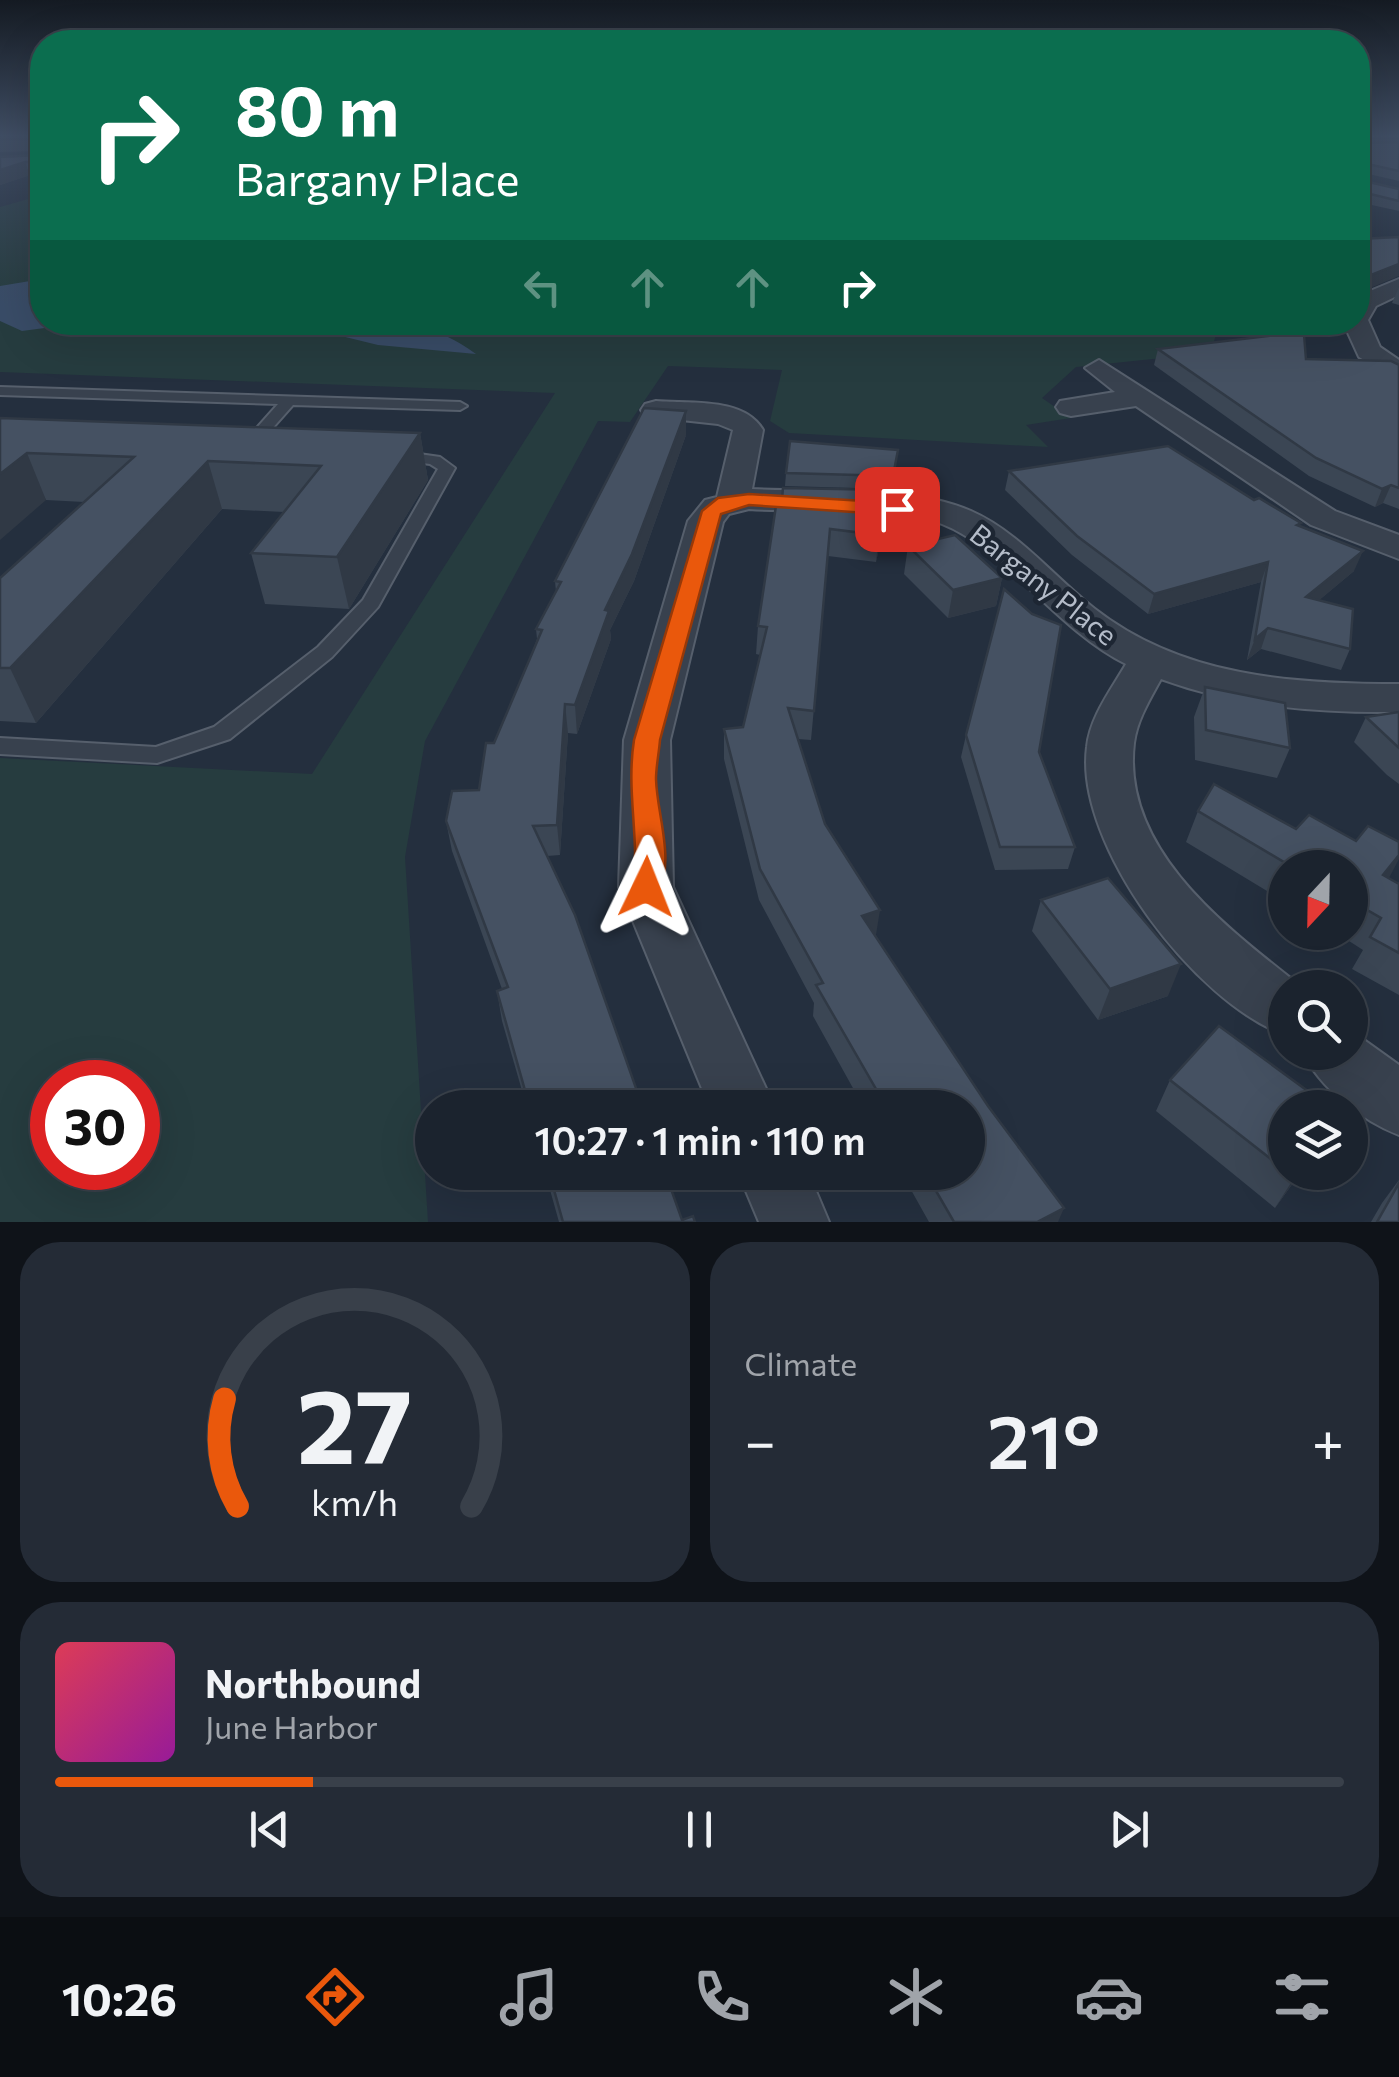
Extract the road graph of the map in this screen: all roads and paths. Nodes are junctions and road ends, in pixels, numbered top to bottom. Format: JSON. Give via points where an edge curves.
{"nodes":[{"id":1,"x":1399,"y":286,"type":"edge"},
{"id":2,"x":1370,"y":300,"type":"edge"},
{"id":3,"x":1363,"y":335,"type":"edge"},
{"id":4,"x":1099,"y":368,"type":"dead end"},
{"id":5,"x":1399,"y":372,"type":"edge"},
{"id":6,"x":0,"y":391,"type":"edge"},
{"id":7,"x":1139,"y":397,"type":"junction"},
{"id":8,"x":289,"y":400,"type":"junction"},
{"id":9,"x":460,"y":406,"type":"dead end"},
{"id":10,"x":1071,"y":408,"type":"dead end"},
{"id":11,"x":656,"y":410,"type":"edge"},
{"id":12,"x":286,"y":452,"type":"edge"},
{"id":13,"x":376,"y":454,"type":"edge"},
{"id":14,"x":733,"y":500,"type":"junction"},
{"id":15,"x":1399,"y":548,"type":"edge"},
{"id":16,"x":1148,"y":662,"type":"junction"},
{"id":17,"x":1399,"y":698,"type":"edge"},
{"id":18,"x":0,"y":746,"type":"edge"},
{"id":19,"x":1268,"y":995,"type":"edge"},
{"id":20,"x":1356,"y":1070,"type":"edge"},
{"id":21,"x":735,"y":1090,"type":"edge"},
{"id":22,"x":1399,"y":1104,"type":"edge"},
{"id":23,"x":780,"y":1190,"type":"edge"},
{"id":24,"x":794,"y":1222,"type":"edge"}],
"edges":[{"from":1,"to":2,"type":"street"},
{"from":3,"to":5,"type":"street","via":[[1369,351]]},
{"from":4,"to":7,"type":"street"},
{"from":6,"to":8,"type":"lane"},
{"from":7,"to":10,"type":"street"},
{"from":7,"to":15,"type":"street","via":[[1322,518]]},
{"from":8,"to":9,"type":"lane"},
{"from":8,"to":12,"type":"lane","via":[[251,446]]},
{"from":11,"to":14,"type":"street","via":[[723,414],[744,424]]},
{"from":13,"to":18,"type":"lane","via":[[434,460],[447,468],[372,603],[325,652],[222,733],[157,754]]},
{"from":14,"to":16,"type":"street","name":"Bargany Place","via":[[959,518],[1088,625]]},
{"from":14,"to":21,"type":"street","via":[[706,520],[642,777],[650,853],[646,887]]},
{"from":16,"to":17,"type":"street","name":"Bargany Place","via":[[1331,701]]},
{"from":16,"to":19,"type":"street","via":[[1110,744],[1111,788],[1129,836],[1173,907],[1216,954]]},
{"from":20,"to":22,"type":"street"},
{"from":23,"to":24,"type":"street"}]}
